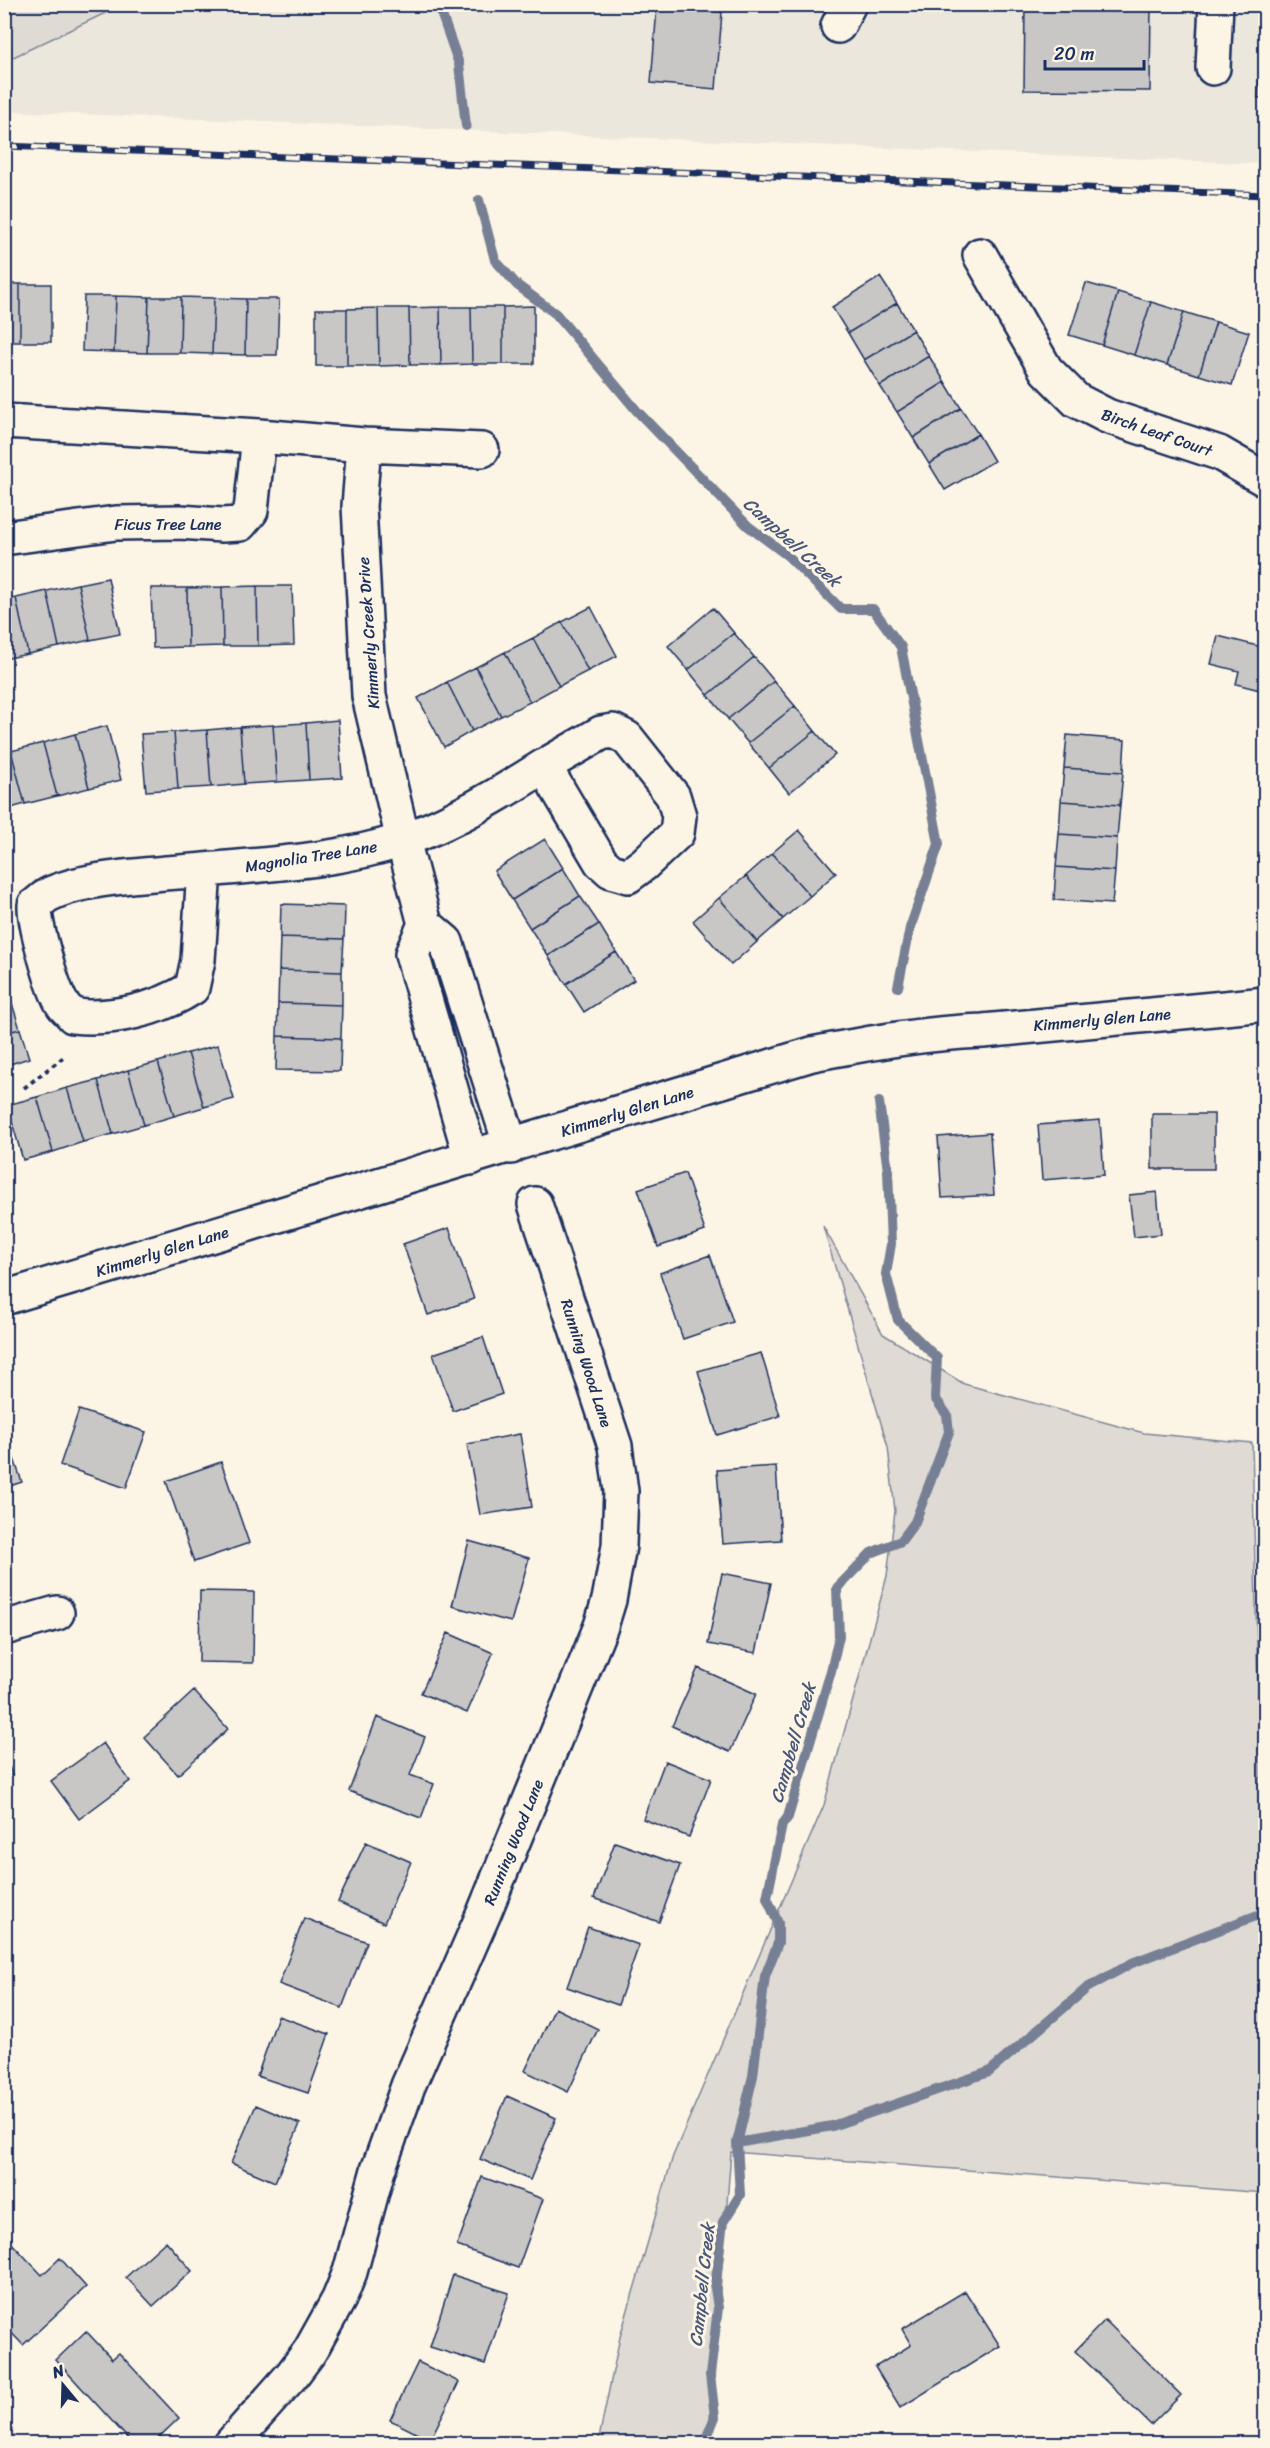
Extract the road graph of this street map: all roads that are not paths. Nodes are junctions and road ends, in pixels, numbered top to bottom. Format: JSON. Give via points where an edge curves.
{"nodes":[{"id":1,"x":1216,"y":4,"type":"edge"},
{"id":2,"x":1213,"y":68,"type":"dead end"},
{"id":3,"x":980,"y":255,"type":"dead end"},
{"id":4,"x":4,"y":421,"type":"edge"},
{"id":5,"x":259,"y":436,"type":"junction"},
{"id":6,"x":364,"y":445,"type":"junction"},
{"id":7,"x":482,"y":450,"type":"dead end"},
{"id":8,"x":1266,"y":480,"type":"edge"},
{"id":9,"x":4,"y":538,"type":"edge"},
{"id":10,"x":544,"y":766,"type":"dead end"},
{"id":11,"x":403,"y":840,"type":"junction"},
{"id":12,"x":204,"y":870,"type":"junction"},
{"id":13,"x":426,"y":924,"type":"junction"},
{"id":14,"x":1266,"y":1004,"type":"edge"},
{"id":15,"x":511,"y":1146,"type":"junction"},
{"id":16,"x":471,"y":1158,"type":"junction"},
{"id":17,"x":535,"y":1204,"type":"dead end"},
{"id":18,"x":4,"y":1298,"type":"edge"},
{"id":19,"x":57,"y":1613,"type":"dead end"},
{"id":20,"x":4,"y":1628,"type":"edge"},
{"id":21,"x":231,"y":2444,"type":"edge"}],
"edges":[{"from":1,"to":2,"type":"street"},
{"from":3,"to":8,"type":"street","name":"Birch Leaf Court","via":[[1046,370],[1076,400],[1107,417],[1219,453]]},
{"from":4,"to":5,"type":"street"},
{"from":5,"to":6,"type":"street"},
{"from":5,"to":9,"type":"street","name":"Ficus Tree Lane","via":[[251,511],[240,524],[116,523]]},
{"from":6,"to":7,"type":"street"},
{"from":6,"to":11,"type":"street","name":"Kimmerly Creek Drive","via":[[359,506],[369,696]]},
{"from":10,"to":11,"type":"street","name":"Magnolia Tree Lane","via":[[439,825]]},
{"from":11,"to":12,"type":"street","name":"Magnolia Tree Lane","via":[[300,861]]},
{"from":11,"to":13,"type":"street","name":"Kimmerly Creek Drive"},
{"from":12,"to":12,"type":"street","name":"Magnolia Tree Lane","via":[[198,960],[192,988],[175,999],[130,1012],[94,1018],[73,1016],[62,1004],[40,939],[35,905],[49,894],[82,884]]},
{"from":13,"to":15,"type":"street","name":"Kimmerly Creek Drive","via":[[446,942]]},
{"from":13,"to":16,"type":"street","via":[[412,954]]},
{"from":14,"to":15,"type":"street","name":"Kimmerly Glen Lane","via":[[891,1038],[812,1054]]},
{"from":15,"to":16,"type":"street","name":"Kimmerly Glen Lane"},
{"from":16,"to":18,"type":"street","name":"Kimmerly Glen Lane"},
{"from":17,"to":21,"type":"street","name":"Running Wood Lane","via":[[615,1446],[621,1491],[620,1535],[609,1599],[484,1913],[408,2086],[339,2299],[310,2351]]},
{"from":19,"to":20,"type":"street"}]}
